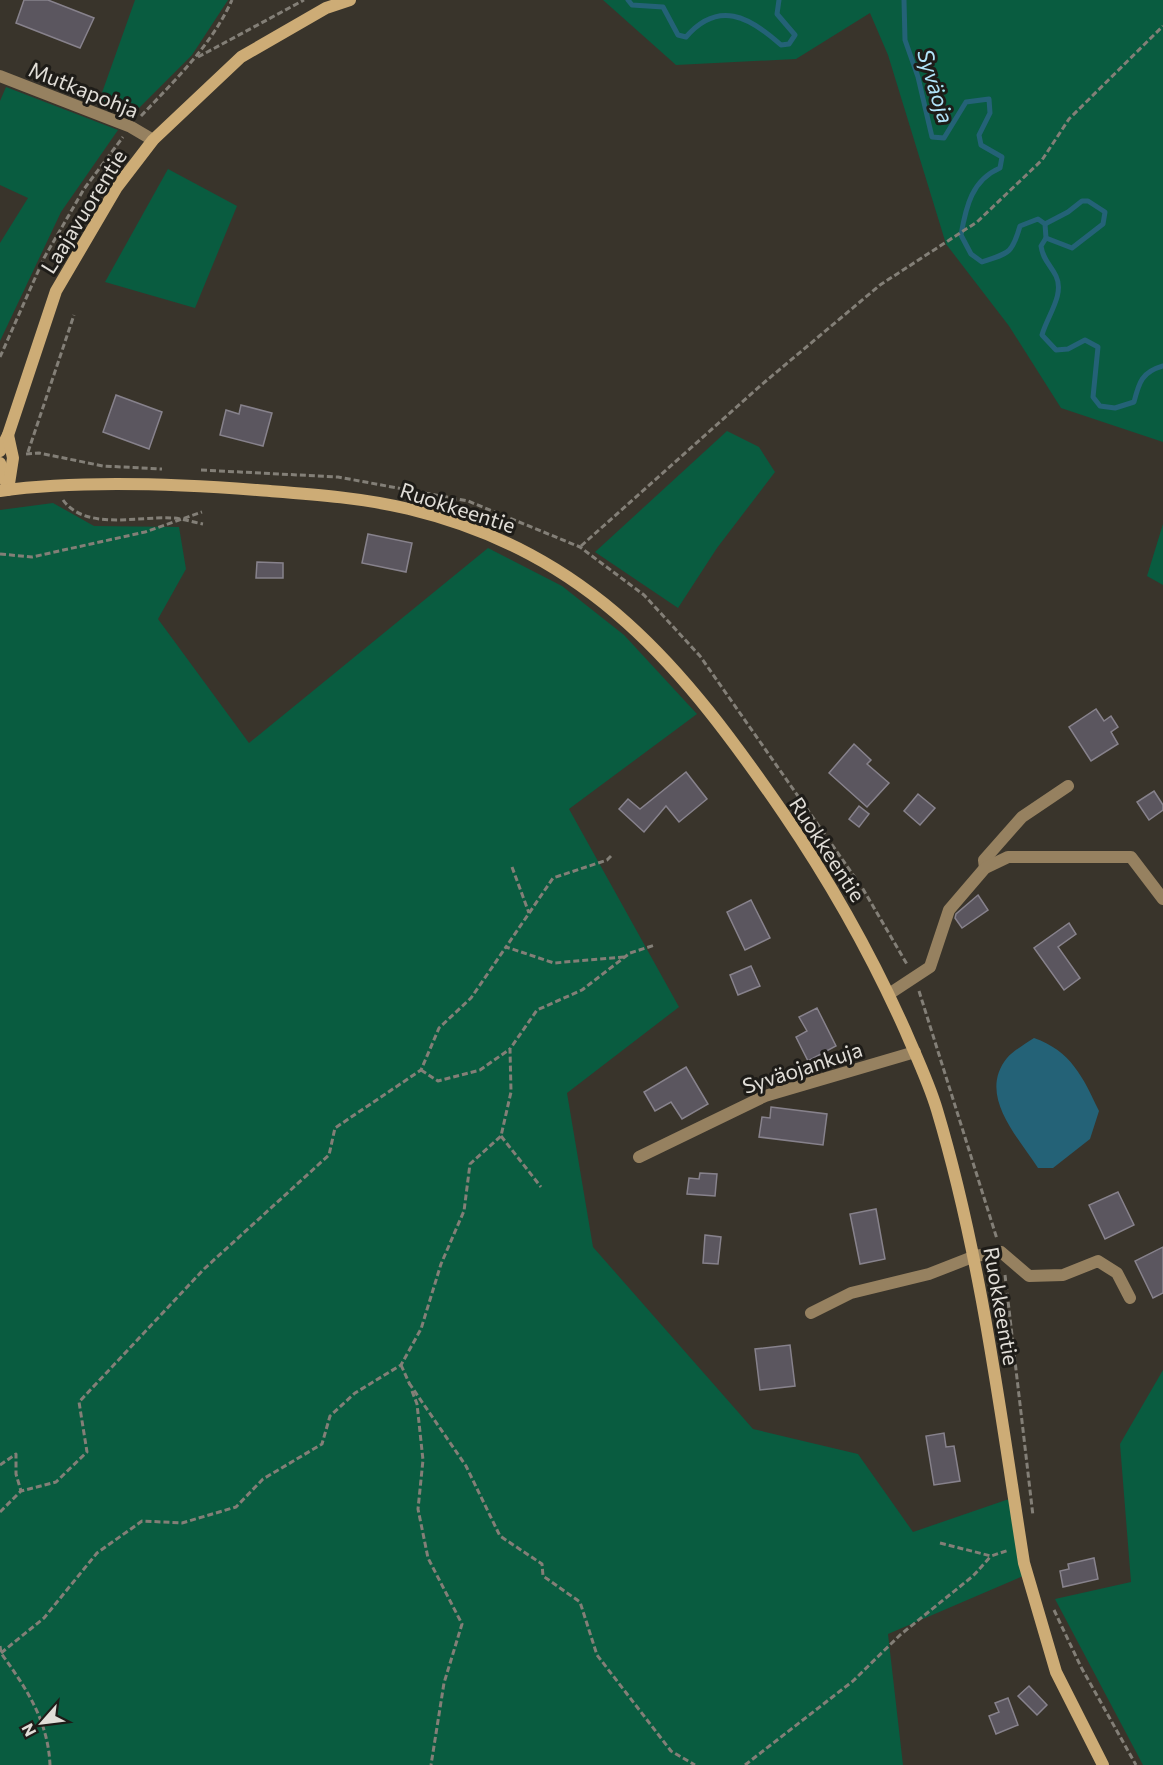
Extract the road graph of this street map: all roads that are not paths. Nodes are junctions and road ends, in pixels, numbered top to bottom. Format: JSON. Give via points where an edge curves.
{"nodes":[{"id":1,"x":350,"y":0,"type":"edge"},
{"id":2,"x":0,"y":76,"type":"edge"},
{"id":3,"x":153,"y":140,"type":"junction"},
{"id":4,"x":6,"y":453,"type":"edge"},
{"id":5,"x":0,"y":463,"type":"edge"},
{"id":6,"x":4,"y":491,"type":"edge"},
{"id":7,"x":1068,"y":786,"type":"dead end"},
{"id":8,"x":985,"y":868,"type":"junction"},
{"id":9,"x":1163,"y":899,"type":"edge"},
{"id":10,"x":889,"y":994,"type":"junction"},
{"id":11,"x":915,"y":1052,"type":"junction"},
{"id":12,"x":639,"y":1156,"type":"dead end"},
{"id":13,"x":975,"y":1256,"type":"junction"},
{"id":14,"x":1130,"y":1298,"type":"dead end"},
{"id":15,"x":811,"y":1313,"type":"dead end"},
{"id":16,"x":1103,"y":1765,"type":"edge"}],
"edges":[{"from":1,"to":3,"type":"street","name":"Laajavuorentie","via":[[326,8],[241,57]]},
{"from":2,"to":3,"type":"street","name":"Mutkapohja","via":[[131,127]]},
{"from":3,"to":4,"type":"street","name":"Laajavuorentie","via":[[117,187],[56,291],[8,435]]},
{"from":4,"to":6,"type":"street","name":"Laajavuorentie"},
{"from":5,"to":6,"type":"street"},
{"from":6,"to":10,"type":"street","name":"Ruokkeentie","via":[[214,487],[363,500],[471,527],[562,571],[650,642],[724,729],[841,901]]},
{"from":7,"to":8,"type":"street","via":[[1022,817],[984,860]]},
{"from":8,"to":9,"type":"street","via":[[1008,857],[1131,857]]},
{"from":8,"to":10,"type":"street","via":[[949,910],[930,967]]},
{"from":10,"to":11,"type":"street","name":"Ruokkeentie"},
{"from":11,"to":12,"type":"street","name":"Syväojankuja","via":[[765,1096]]},
{"from":11,"to":13,"type":"street","name":"Ruokkeentie","via":[[936,1105]]},
{"from":13,"to":14,"type":"street","via":[[1001,1252],[1029,1276],[1063,1275],[1098,1261],[1117,1273]]},
{"from":13,"to":15,"type":"street","via":[[929,1274],[851,1293]]},
{"from":13,"to":16,"type":"street","name":"Ruokkeentie","via":[[1033,1603],[1056,1672]]}]}
